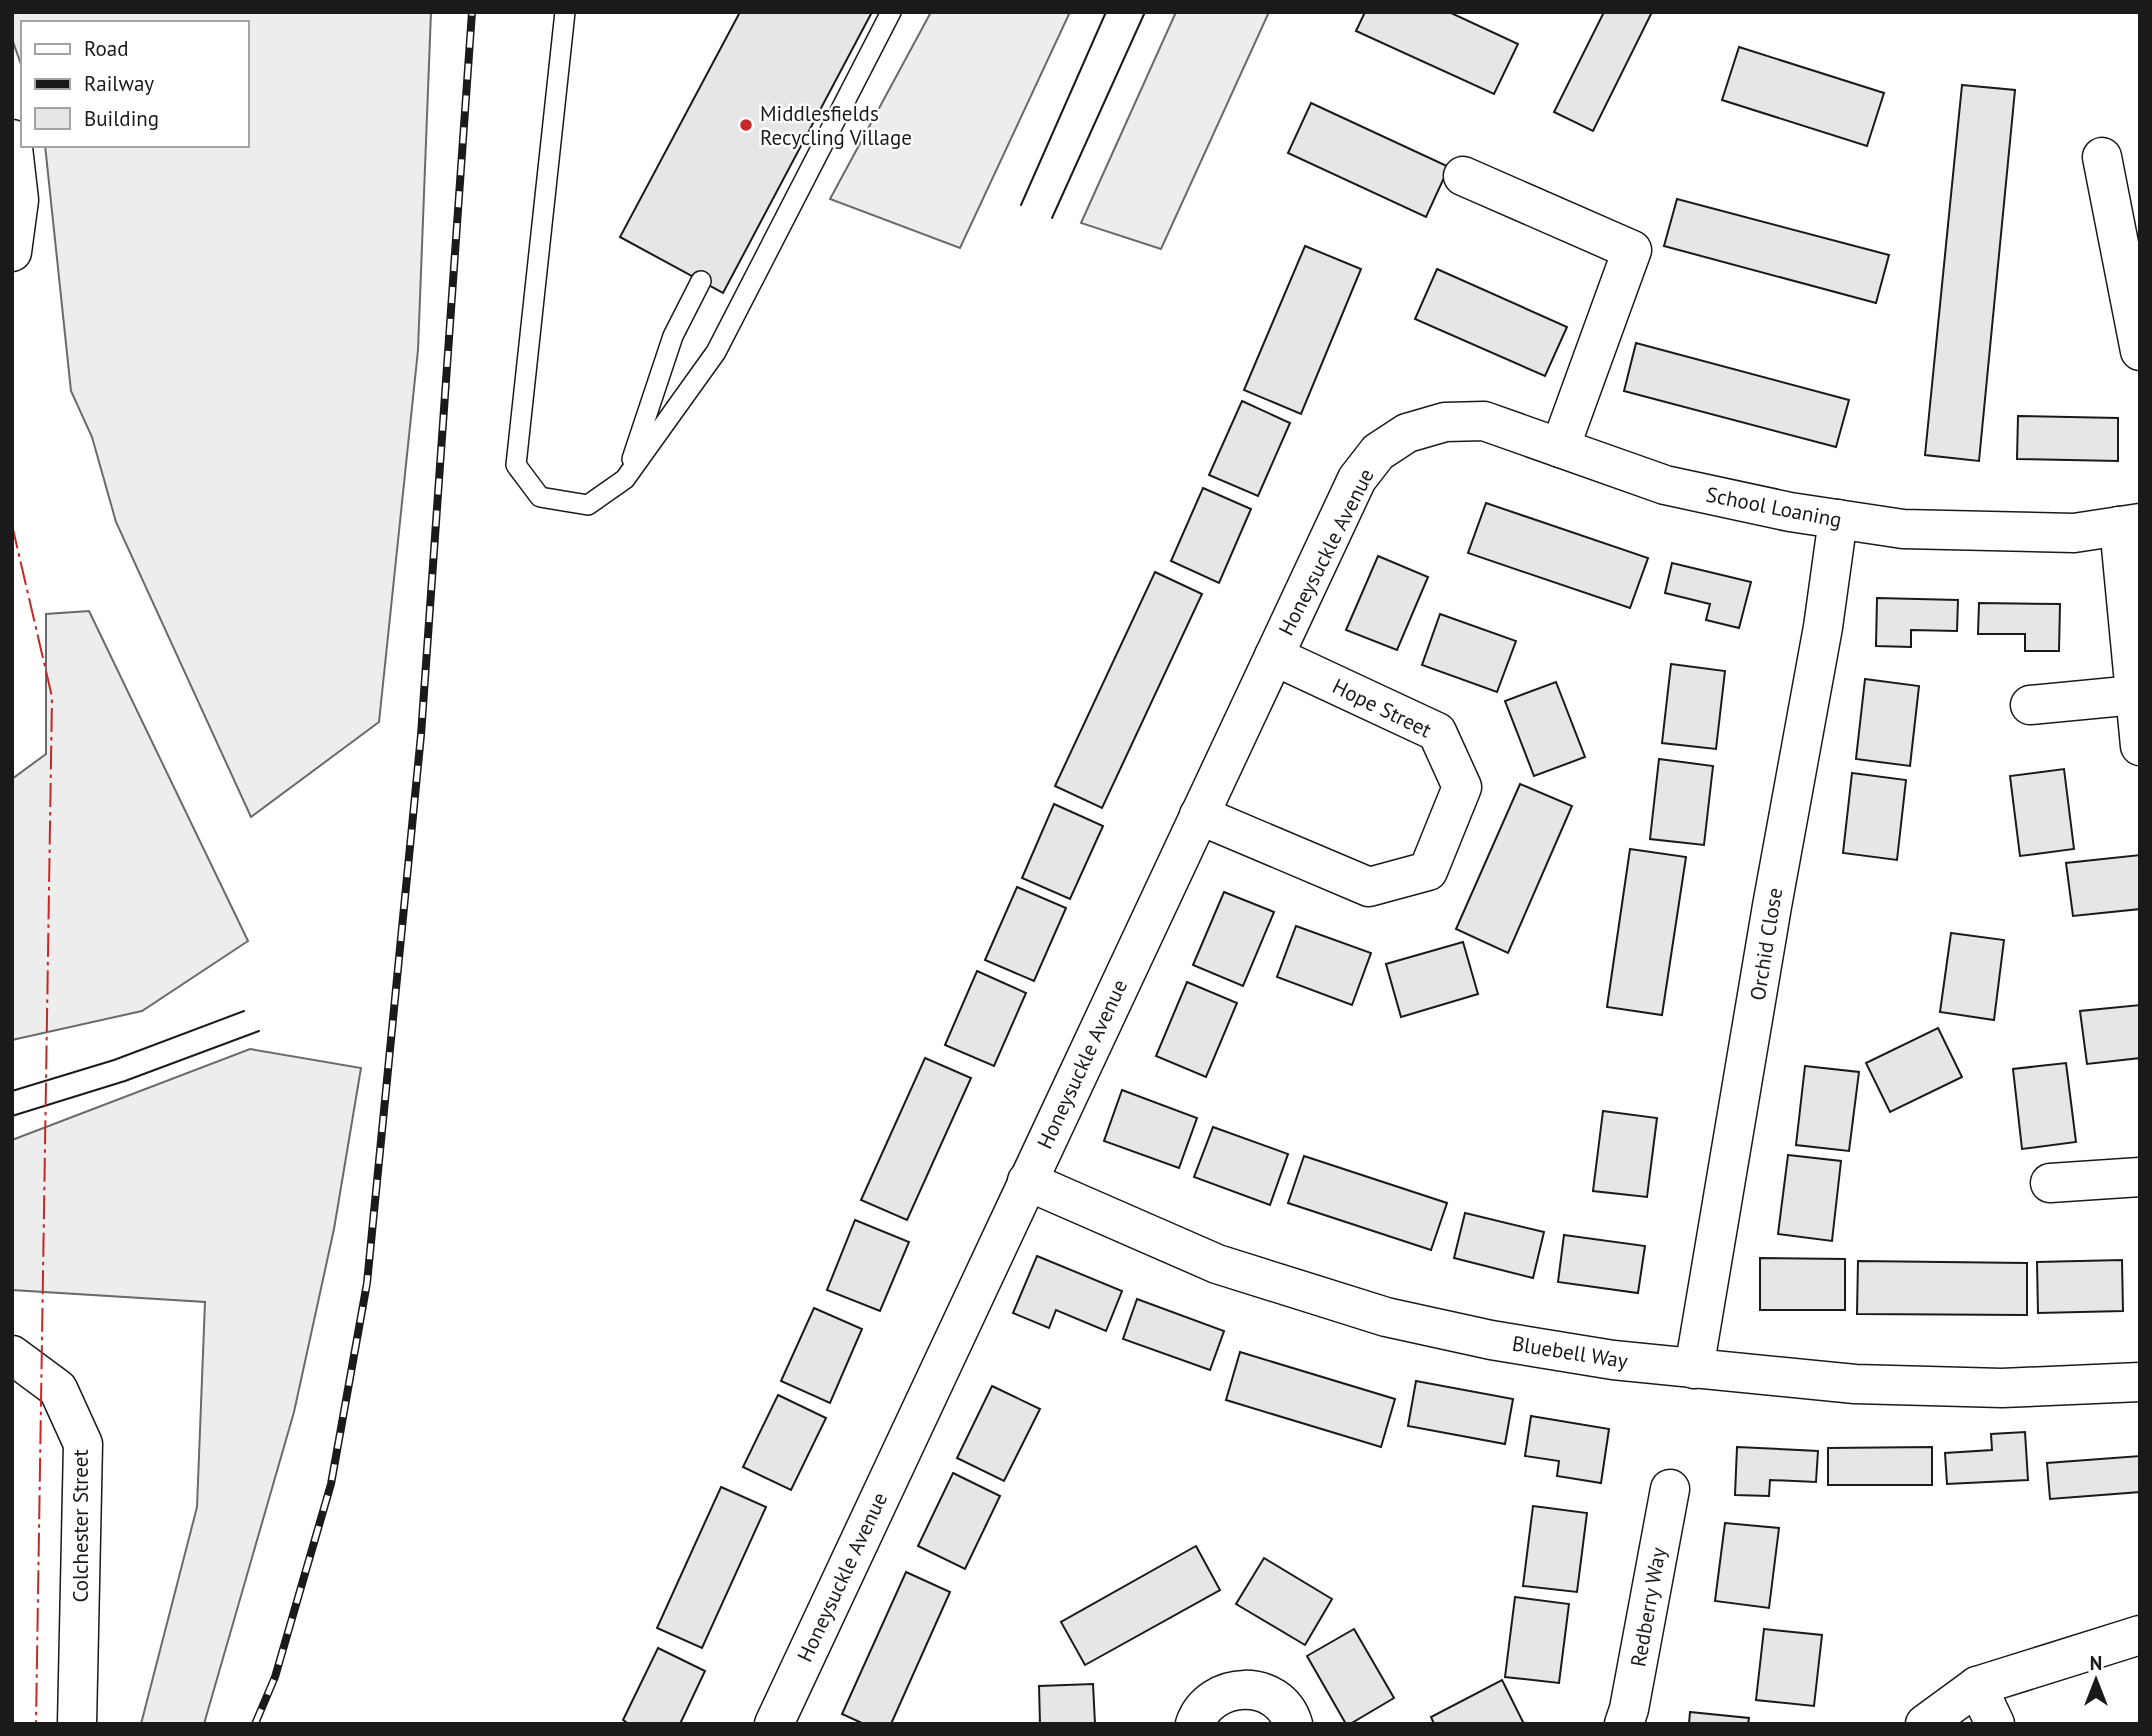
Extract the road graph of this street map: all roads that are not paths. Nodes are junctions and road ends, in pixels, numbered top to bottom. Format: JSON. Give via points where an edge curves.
{"nodes":[{"id":1,"x":565,"y":12,"type":"edge"},
{"id":2,"x":891,"y":12,"type":"edge"},
{"id":3,"x":12,"y":139,"type":"edge"},
{"id":4,"x":2102,"y":157,"type":"dead end"},
{"id":5,"x":1463,"y":176,"type":"dead end"},
{"id":6,"x":12,"y":252,"type":"edge"},
{"id":7,"x":701,"y":281,"type":"dead end"},
{"id":8,"x":2140,"y":351,"type":"edge"},
{"id":9,"x":1420,"y":429,"type":"joint"},
{"id":10,"x":1560,"y":448,"type":"junction"},
{"id":11,"x":625,"y":479,"type":"junction"},
{"id":12,"x":1838,"y":519,"type":"junction"},
{"id":13,"x":2129,"y":525,"type":"edge"},
{"id":14,"x":1274,"y":656,"type":"junction"},
{"id":15,"x":2135,"y":695,"type":"junction"},
{"id":16,"x":2030,"y":705,"type":"dead end"},
{"id":17,"x":2140,"y":746,"type":"edge"},
{"id":18,"x":1199,"y":815,"type":"junction"},
{"id":19,"x":2140,"y":1177,"type":"edge"},
{"id":20,"x":1027,"y":1181,"type":"junction"},
{"id":21,"x":2050,"y":1183,"type":"dead end"},
{"id":22,"x":12,"y":1356,"type":"edge"},
{"id":23,"x":1695,"y":1369,"type":"junction"},
{"id":24,"x":2140,"y":1382,"type":"edge"},
{"id":25,"x":1670,"y":1489,"type":"dead end"},
{"id":26,"x":2140,"y":1635,"type":"edge"},
{"id":27,"x":1977,"y":1686,"type":"junction"},
{"id":28,"x":77,"y":1724,"type":"edge"},
{"id":29,"x":774,"y":1724,"type":"edge"},
{"id":30,"x":1195,"y":1724,"type":"edge"},
{"id":31,"x":1293,"y":1724,"type":"edge"},
{"id":32,"x":1624,"y":1724,"type":"edge"},
{"id":33,"x":1926,"y":1724,"type":"edge"},
{"id":34,"x":1995,"y":1724,"type":"edge"}],
"edges":[{"from":1,"to":11,"type":"lane","via":[[516,465],[540,497],[588,505]]},
{"from":2,"to":11,"type":"lane","via":[[716,352]]},
{"from":3,"to":6,"type":"street","via":[[19,200]]},
{"from":4,"to":8,"type":"street"},
{"from":5,"to":10,"type":"street","via":[[1632,250]]},
{"from":7,"to":11,"type":"lane","via":[[673,336]]},
{"from":9,"to":10,"type":"street","name":"School Loaning","via":[[1445,422],[1484,421]]},
{"from":9,"to":14,"type":"street","name":"Honeysuckle Avenue","via":[[1378,453],[1357,479]]},
{"from":10,"to":12,"type":"street","name":"School Loaning","via":[[1665,485]]},
{"from":12,"to":13,"type":"street","name":"School Loaning","via":[[1903,529],[2074,533]]},
{"from":12,"to":23,"type":"street","name":"Orchid Close"},
{"from":13,"to":15,"type":"street"},
{"from":14,"to":18,"type":"street","name":"Honeysuckle Avenue"},
{"from":14,"to":18,"type":"street","name":"Hope Street","via":[[1437,732],[1462,787],[1428,871],[1369,887]]},
{"from":15,"to":16,"type":"street"},
{"from":15,"to":17,"type":"street"},
{"from":18,"to":20,"type":"street","name":"Honeysuckle Avenue"},
{"from":19,"to":21,"type":"street"},
{"from":20,"to":23,"type":"street","name":"Bluebell Way","via":[[1217,1264],[1386,1317],[1505,1342]]},
{"from":20,"to":29,"type":"street","name":"Honeysuckle Avenue"},
{"from":22,"to":28,"type":"street","name":"Colchester Street","via":[[58,1389],[83,1444]]},
{"from":23,"to":24,"type":"street","name":"Bluebell Way","via":[[1927,1387]]},
{"from":25,"to":32,"type":"street","name":"Redberry Way"},
{"from":26,"to":27,"type":"street"},
{"from":27,"to":33,"type":"street"},
{"from":27,"to":34,"type":"street"},
{"from":30,"to":31,"type":"street","via":[[1213,1698],[1233,1689],[1256,1689],[1276,1699]]}]}
